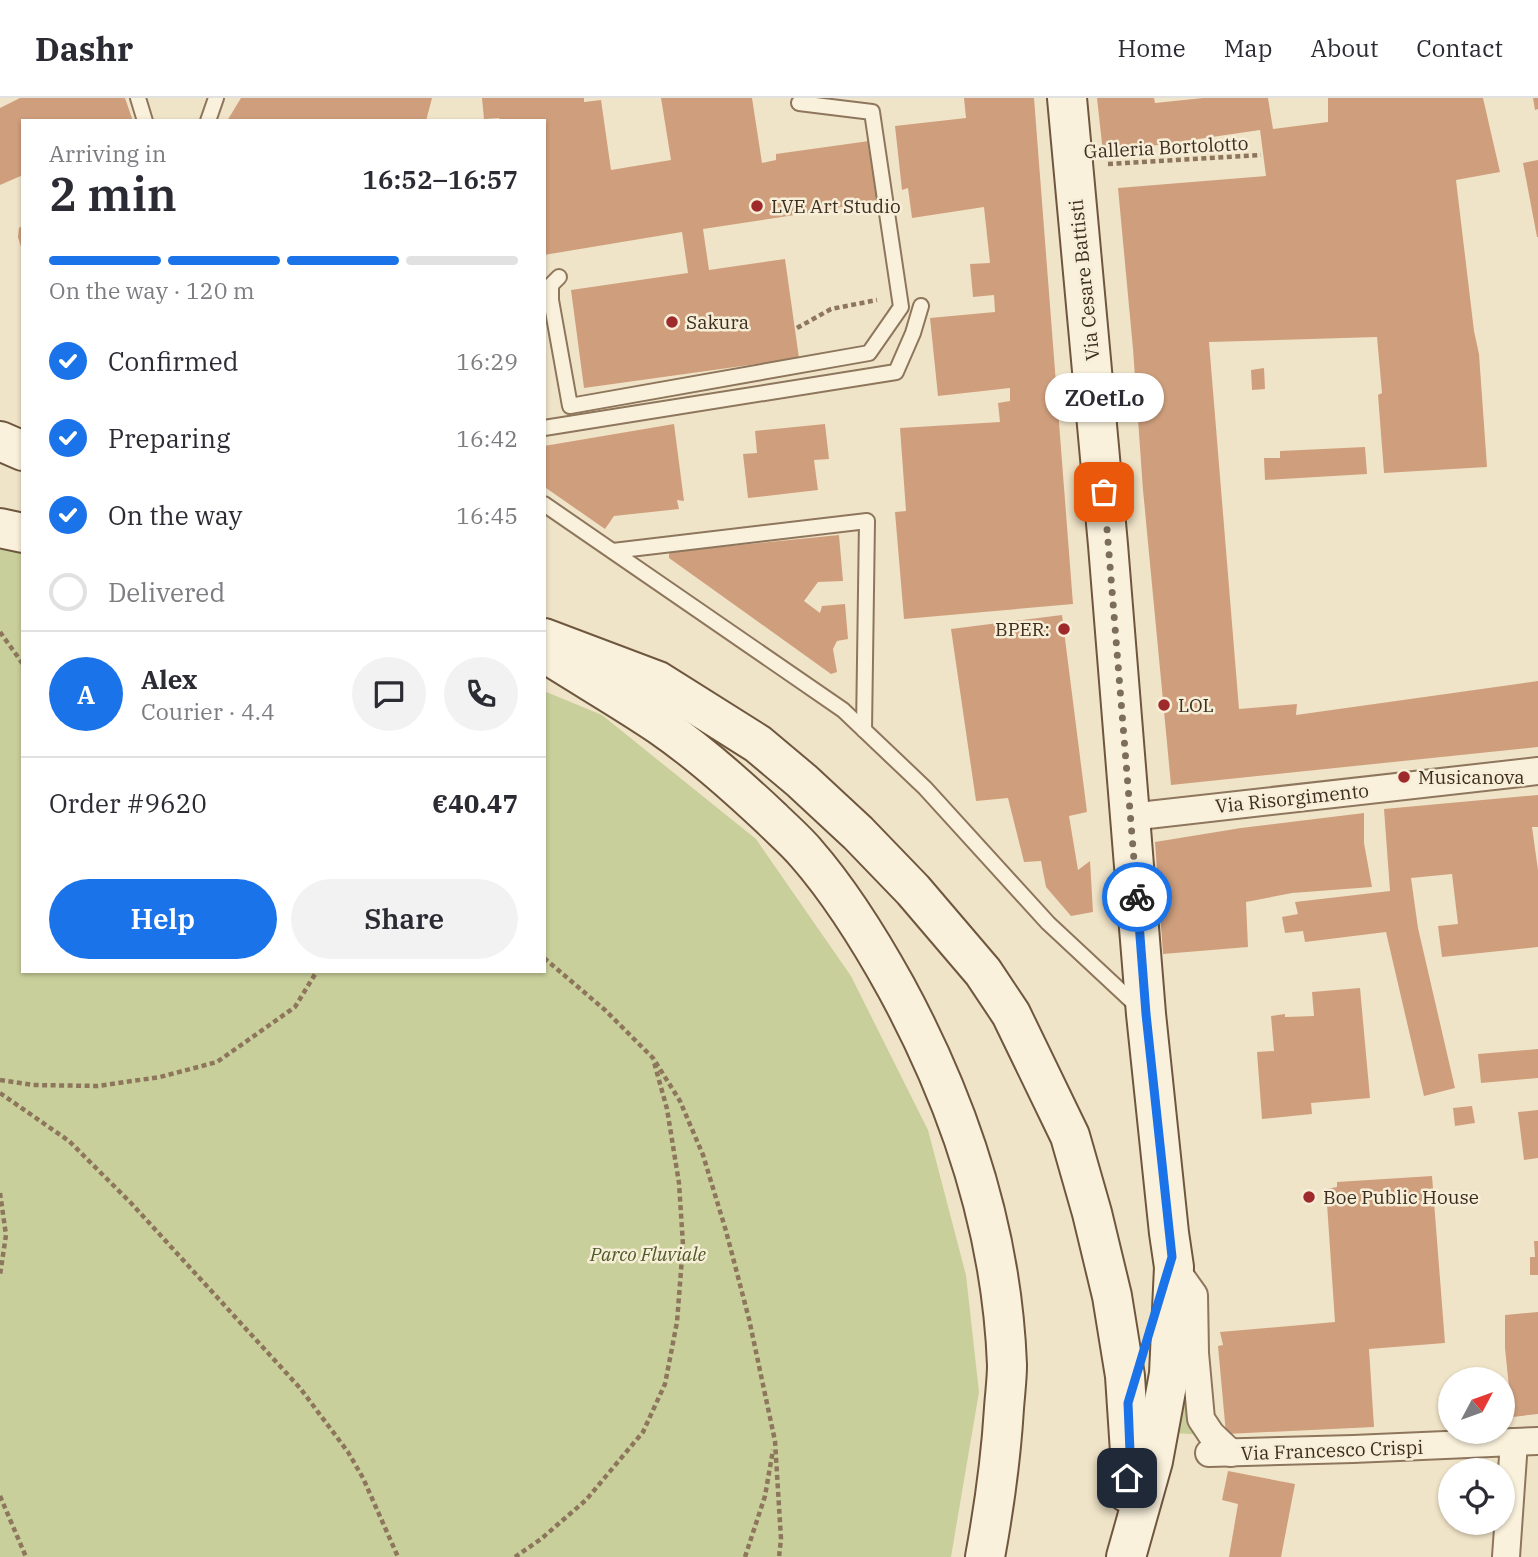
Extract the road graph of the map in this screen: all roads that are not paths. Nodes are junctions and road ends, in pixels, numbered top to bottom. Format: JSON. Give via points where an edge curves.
{"nodes":[{"id":1,"x":138,"y":98,"type":"edge"},
{"id":2,"x":216,"y":98,"type":"edge"},
{"id":3,"x":1067,"y":98,"type":"edge"},
{"id":4,"x":799,"y":103,"type":"dead end"},
{"id":5,"x":144,"y":119,"type":"edge"},
{"id":6,"x":209,"y":119,"type":"edge"},
{"id":7,"x":559,"y":277,"type":"dead end"},
{"id":8,"x":921,"y":306,"type":"dead end"},
{"id":9,"x":546,"y":428,"type":"edge"},
{"id":10,"x":0,"y":441,"type":"edge"},
{"id":11,"x":21,"y":450,"type":"edge"},
{"id":12,"x":546,"y":505,"type":"edge"},
{"id":13,"x":0,"y":528,"type":"edge"},
{"id":14,"x":21,"y":533,"type":"edge"},
{"id":15,"x":613,"y":551,"type":"junction"},
{"id":16,"x":546,"y":639,"type":"edge"},
{"id":17,"x":546,"y":651,"type":"edge"},
{"id":18,"x":864,"y":730,"type":"junction"},
{"id":19,"x":1538,"y":771,"type":"edge"},
{"id":20,"x":1130,"y":817,"type":"junction"},
{"id":21,"x":1146,"y":1014,"type":"junction"},
{"id":22,"x":1173,"y":1262,"type":"junction"},
{"id":23,"x":1128,"y":1403,"type":"junction"},
{"id":24,"x":1526,"y":1442,"type":"edge"},
{"id":25,"x":1220,"y":1453,"type":"joint"},
{"id":26,"x":985,"y":1557,"type":"edge"},
{"id":27,"x":1118,"y":1557,"type":"edge"},
{"id":28,"x":1126,"y":1557,"type":"edge"},
{"id":29,"x":1506,"y":1557,"type":"edge"}],
"edges":[{"from":1,"to":5,"type":"lane"},
{"from":2,"to":6,"type":"lane"},
{"from":3,"to":20,"type":"main road","name":"Via Cesare Battisti"},
{"from":4,"to":7,"type":"lane","via":[[872,112],[901,307],[869,353],[570,406],[551,300],[551,285]]},
{"from":8,"to":9,"type":"lane","via":[[896,372]]},
{"from":10,"to":11,"type":"main road"},
{"from":12,"to":15,"type":"lane"},
{"from":13,"to":14,"type":"main road"},
{"from":15,"to":18,"type":"lane","via":[[842,710]]},
{"from":15,"to":18,"type":"lane","via":[[867,521]]},
{"from":16,"to":23,"type":"main road","via":[[658,681],[758,744],[858,833],[983,972],[1011,1014],[1070,1136],[1112,1296]]},
{"from":17,"to":26,"type":"main road","via":[[709,762],[806,852],[849,909],[914,1020],[967,1148],[988,1222],[1000,1295],[1007,1366],[1003,1436]]},
{"from":18,"to":21,"type":"lane","via":[[925,788],[1048,923]]},
{"from":19,"to":20,"type":"street","name":"Via Risorgimento"},
{"from":20,"to":21,"type":"main road","name":"Via Cesare Battisti"},
{"from":21,"to":22,"type":"main road","name":"Via Cesare Battisti"},
{"from":22,"to":23,"type":"main road","name":"Via Cesare Battisti"},
{"from":22,"to":25,"type":"street","name":"Via Cesare Battisti","via":[[1194,1295],[1201,1419]]},
{"from":22,"to":28,"type":"main road","name":"Via Cesare Battisti","via":[[1169,1374],[1153,1461]]},
{"from":23,"to":27,"type":"main road","via":[[1130,1452]]},
{"from":24,"to":25,"type":"street","name":"Via Francesco Crispi"},
{"from":24,"to":29,"type":"street"}]}
